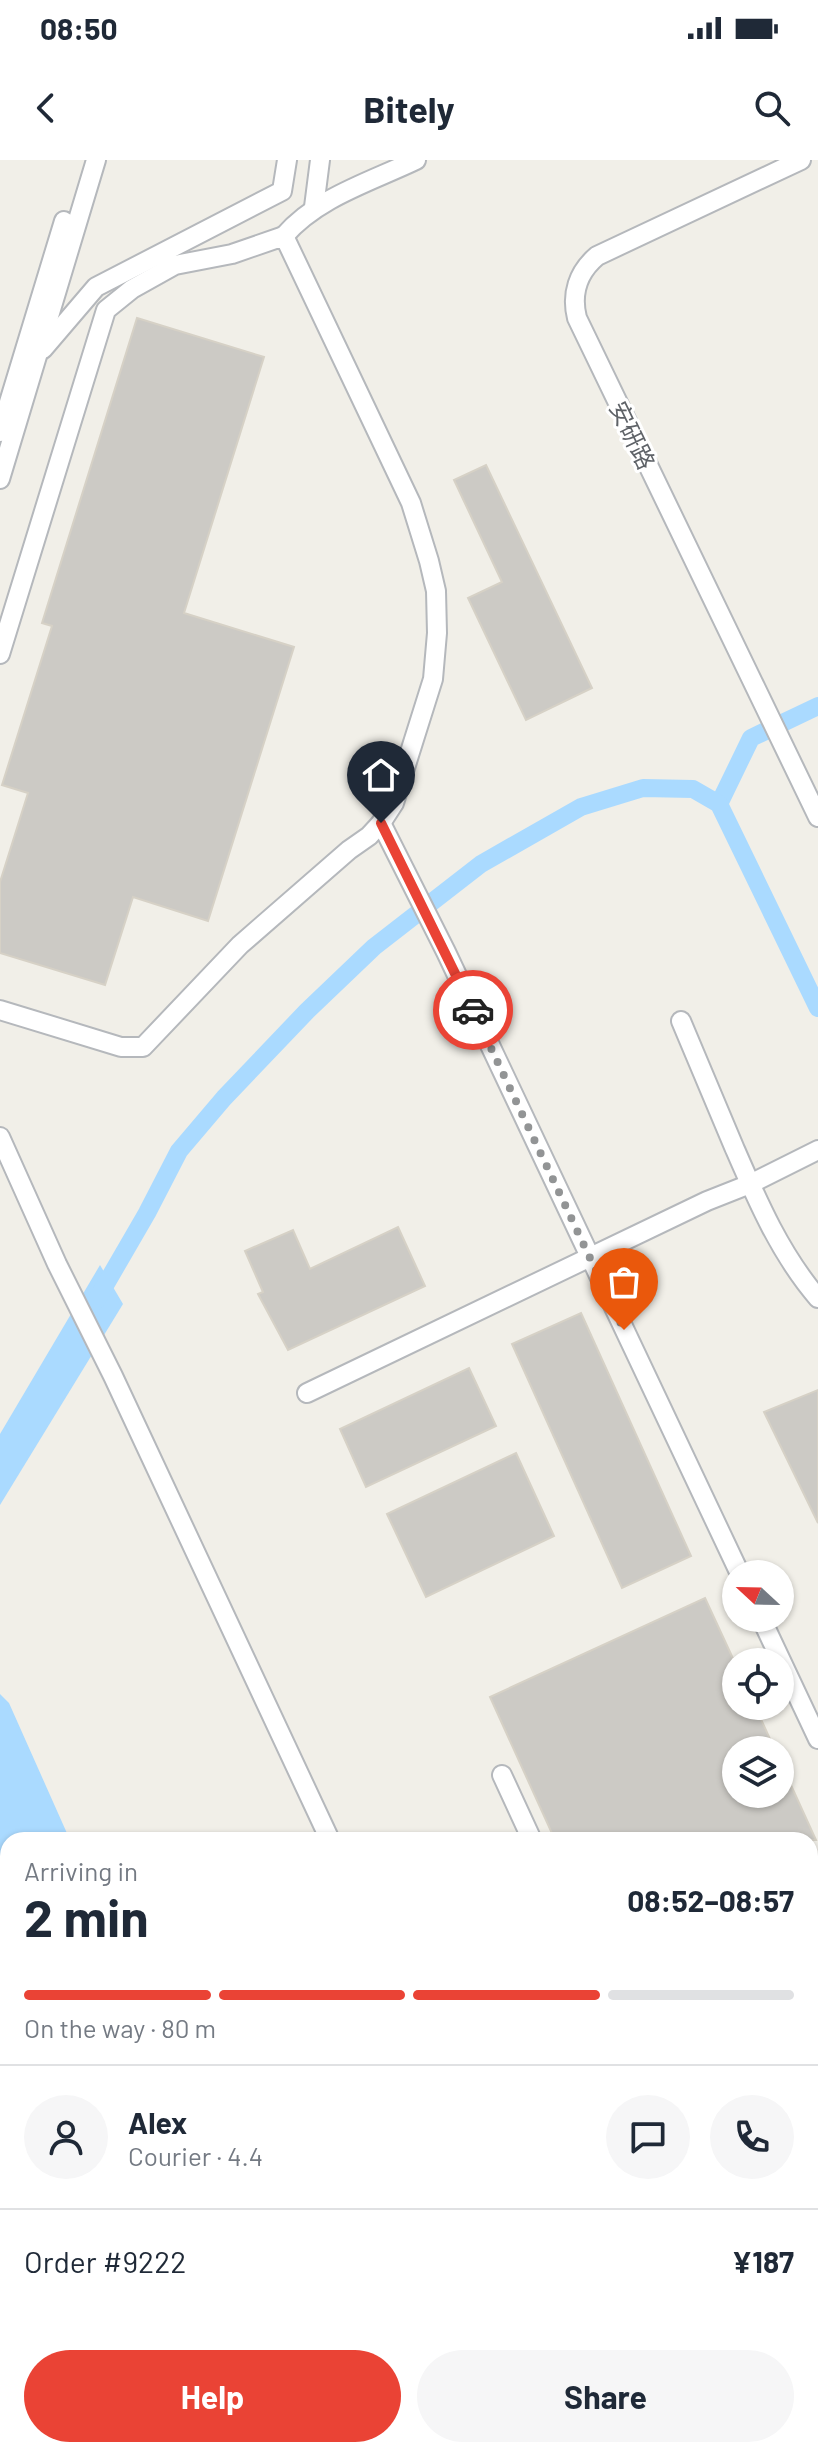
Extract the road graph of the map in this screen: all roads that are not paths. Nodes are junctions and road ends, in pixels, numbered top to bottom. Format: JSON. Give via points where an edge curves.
{"nodes":[{"id":1,"x":83,"y":160,"type":"edge"},
{"id":2,"x":96,"y":160,"type":"edge"},
{"id":3,"x":287,"y":160,"type":"edge"},
{"id":4,"x":320,"y":160,"type":"edge"},
{"id":5,"x":416,"y":160,"type":"edge"},
{"id":6,"x":801,"y":160,"type":"edge"},
{"id":7,"x":314,"y":207,"type":"junction"},
{"id":8,"x":284,"y":236,"type":"junction"},
{"id":9,"x":36,"y":357,"type":"junction"},
{"id":10,"x":0,"y":432,"type":"edge"},
{"id":11,"x":0,"y":479,"type":"edge"},
{"id":12,"x":0,"y":654,"type":"edge"},
{"id":13,"x":818,"y":817,"type":"edge"},
{"id":14,"x":381,"y":823,"type":"junction"},
{"id":15,"x":0,"y":1010,"type":"edge"},
{"id":16,"x":681,"y":1021,"type":"dead end"},
{"id":17,"x":0,"y":1137,"type":"edge"},
{"id":18,"x":818,"y":1150,"type":"edge"},
{"id":19,"x":750,"y":1184,"type":"junction"},
{"id":20,"x":589,"y":1257,"type":"junction"},
{"id":21,"x":818,"y":1298,"type":"edge"},
{"id":22,"x":307,"y":1393,"type":"dead end"},
{"id":23,"x":733,"y":1560,"type":"edge"},
{"id":24,"x":768,"y":1632,"type":"edge"},
{"id":25,"x":818,"y":1739,"type":"edge"},
{"id":26,"x":502,"y":1775,"type":"dead end"},
{"id":27,"x":326,"y":1832,"type":"edge"},
{"id":28,"x":528,"y":1832,"type":"edge"}],
"edges":[{"from":1,"to":10,"type":"street"},
{"from":2,"to":9,"type":"street"},
{"from":3,"to":9,"type":"street","via":[[282,191],[96,287]]},
{"from":4,"to":7,"type":"street"},
{"from":5,"to":7,"type":"street"},
{"from":6,"to":13,"type":"street","name":"安研路","via":[[597,256],[581,276],[574,301],[577,318]]},
{"from":7,"to":8,"type":"street"},
{"from":8,"to":12,"type":"street","via":[[232,254],[175,265],[106,310]]},
{"from":8,"to":14,"type":"street","via":[[411,503],[436,591],[433,679],[394,803]]},
{"from":9,"to":11,"type":"street"},
{"from":14,"to":15,"type":"street","via":[[240,945],[143,1047],[121,1047]]},
{"from":14,"to":20,"type":"street"},
{"from":16,"to":19,"type":"street"},
{"from":17,"to":27,"type":"street"},
{"from":18,"to":19,"type":"street"},
{"from":19,"to":20,"type":"street"},
{"from":19,"to":21,"type":"street","via":[[788,1259]]},
{"from":20,"to":22,"type":"street"},
{"from":20,"to":23,"type":"street"},
{"from":24,"to":25,"type":"street"},
{"from":26,"to":28,"type":"street"}]}
